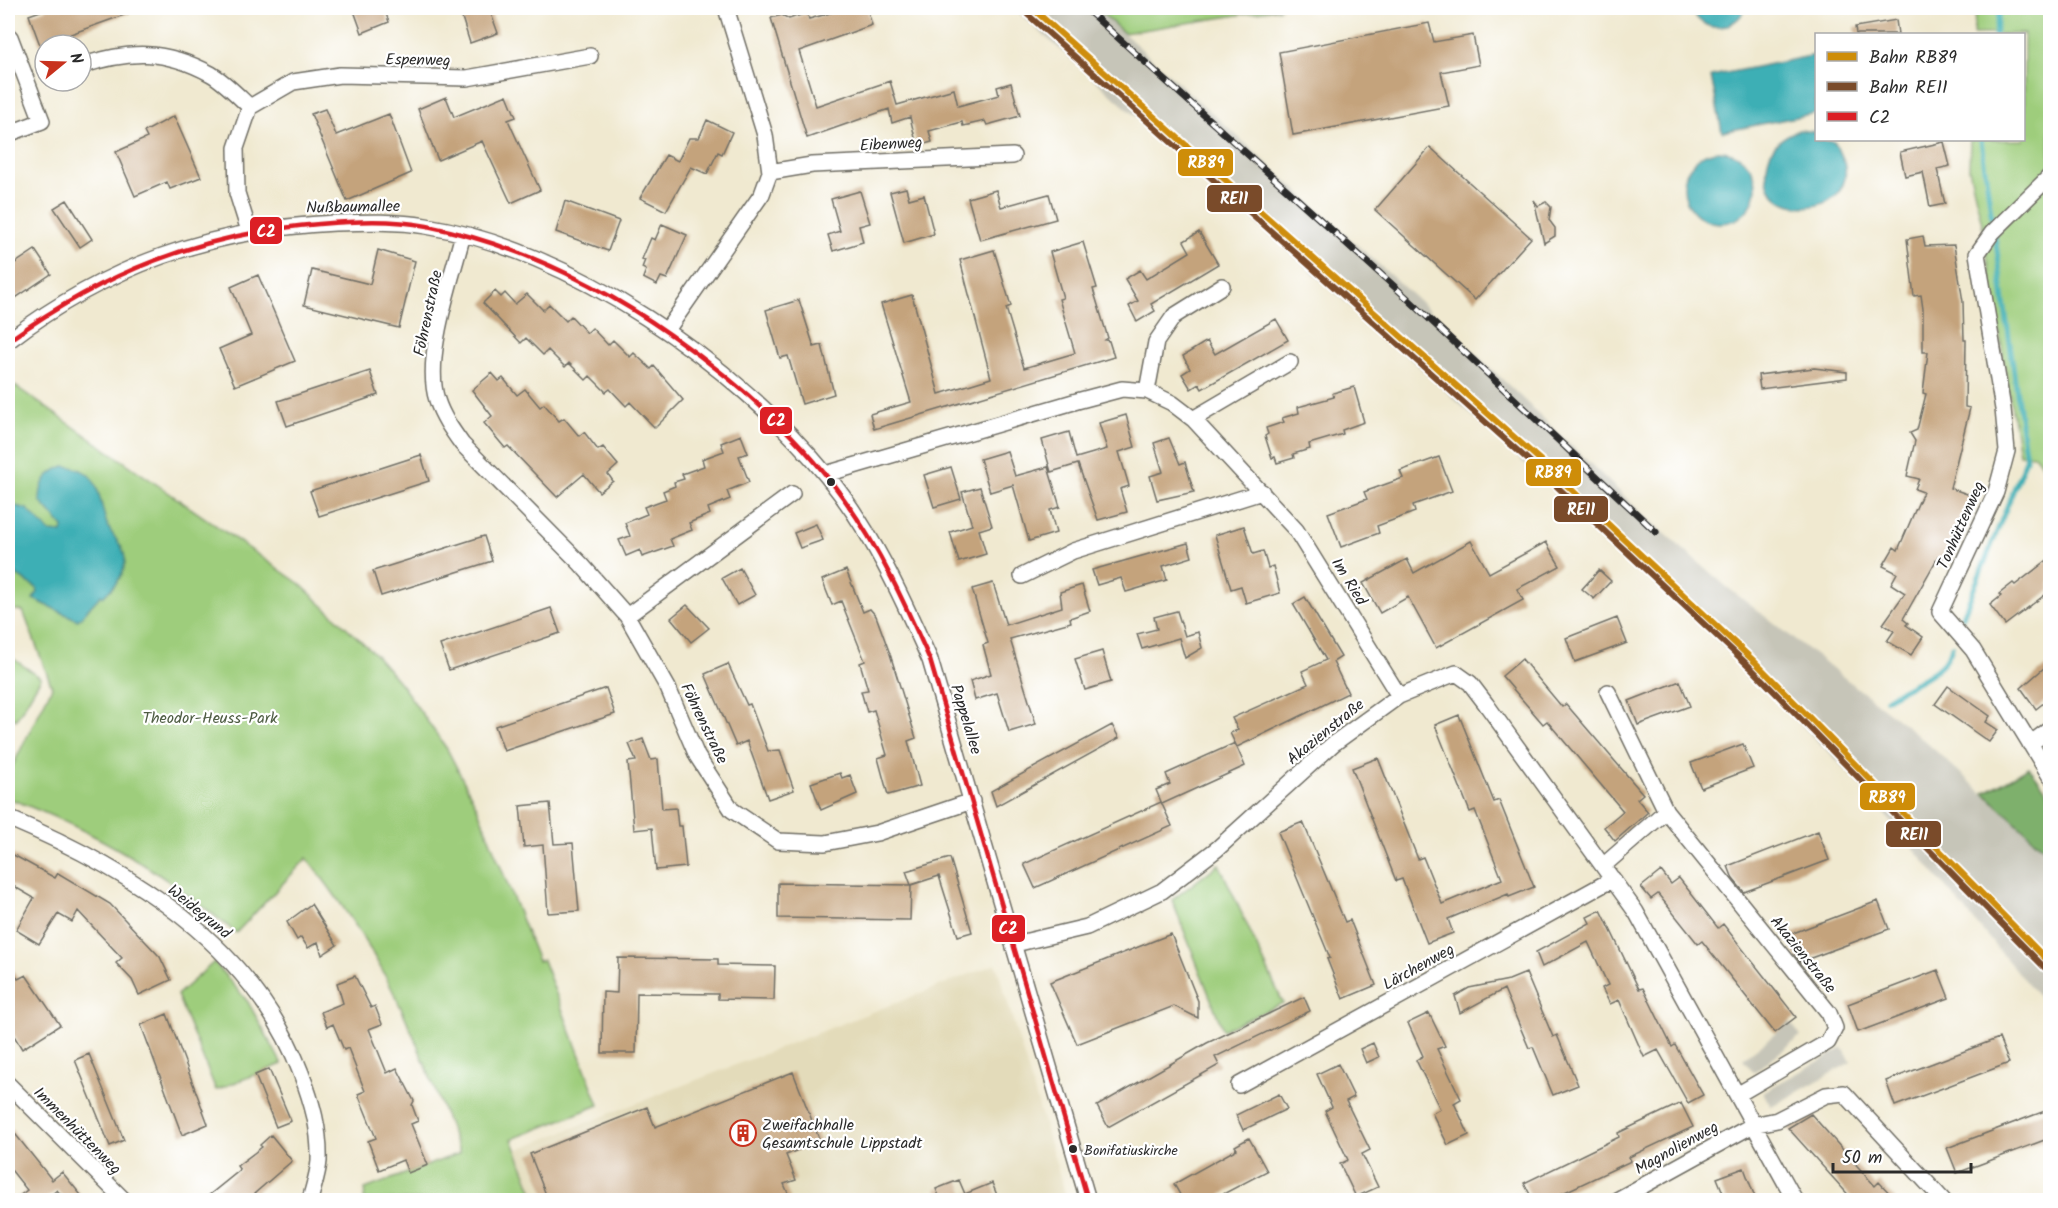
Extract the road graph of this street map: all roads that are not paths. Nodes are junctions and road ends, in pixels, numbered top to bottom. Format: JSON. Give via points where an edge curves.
{"nodes":[{"id":1,"x":726,"y":8,"type":"edge"},
{"id":2,"x":8,"y":38,"type":"edge"},
{"id":3,"x":590,"y":56,"type":"dead end"},
{"id":4,"x":93,"y":62,"type":"edge"},
{"id":5,"x":250,"y":107,"type":"junction"},
{"id":6,"x":8,"y":134,"type":"edge"},
{"id":7,"x":1013,"y":156,"type":"dead end"},
{"id":8,"x":770,"y":172,"type":"junction"},
{"id":9,"x":2050,"y":176,"type":"edge"},
{"id":10,"x":249,"y":231,"type":"junction"},
{"id":11,"x":463,"y":234,"type":"junction"},
{"id":12,"x":1222,"y":286,"type":"dead end"},
{"id":13,"x":667,"y":330,"type":"junction"},
{"id":14,"x":8,"y":341,"type":"edge"},
{"id":15,"x":1290,"y":362,"type":"dead end"},
{"id":16,"x":1147,"y":391,"type":"junction"},
{"id":17,"x":1193,"y":419,"type":"junction"},
{"id":18,"x":826,"y":474,"type":"junction"},
{"id":19,"x":1262,"y":492,"type":"junction"},
{"id":20,"x":792,"y":494,"type":"dead end"},
{"id":21,"x":1022,"y":576,"type":"dead end"},
{"id":22,"x":627,"y":616,"type":"junction"},
{"id":23,"x":1608,"y":692,"type":"dead end"},
{"id":24,"x":1399,"y":696,"type":"junction"},
{"id":25,"x":2050,"y":729,"type":"edge"},
{"id":26,"x":2030,"y":744,"type":"junction"},
{"id":27,"x":2050,"y":776,"type":"edge"},
{"id":28,"x":972,"y":801,"type":"junction"},
{"id":29,"x":1666,"y":811,"type":"junction"},
{"id":30,"x":8,"y":818,"type":"edge"},
{"id":31,"x":1603,"y":866,"type":"junction"},
{"id":32,"x":1614,"y":879,"type":"junction"},
{"id":33,"x":1015,"y":944,"type":"junction"},
{"id":34,"x":8,"y":1084,"type":"edge"},
{"id":35,"x":1239,"y":1084,"type":"dead end"},
{"id":36,"x":1737,"y":1095,"type":"junction"},
{"id":37,"x":1753,"y":1125,"type":"junction"},
{"id":38,"x":124,"y":1200,"type":"edge"},
{"id":39,"x":310,"y":1200,"type":"edge"},
{"id":40,"x":1088,"y":1200,"type":"edge"},
{"id":41,"x":1617,"y":1200,"type":"edge"},
{"id":42,"x":1795,"y":1200,"type":"edge"},
{"id":43,"x":1943,"y":1200,"type":"edge"}],
"edges":[{"from":1,"to":8,"type":"street","via":[[765,135]]},
{"from":2,"to":6,"type":"street","via":[[42,120]]},
{"from":3,"to":5,"type":"street","name":"Espenweg","via":[[467,78],[340,75],[292,82]]},
{"from":4,"to":5,"type":"street","via":[[112,56],[162,54],[212,75]]},
{"from":5,"to":10,"type":"street","via":[[236,148],[237,194]]},
{"from":7,"to":8,"type":"street","name":"Eibenweg","via":[[812,165]]},
{"from":8,"to":13,"type":"street","via":[[762,194]]},
{"from":9,"to":26,"type":"street","name":"Tonhüttenweg","via":[[1997,228],[1977,254],[2007,451],[1996,492],[1940,612],[1973,650]]},
{"from":10,"to":11,"type":"street","name":"Nußbaumallee","via":[[299,225],[405,223]]},
{"from":10,"to":14,"type":"street","name":"Nußbaumallee","via":[[177,249],[129,269],[66,300]]},
{"from":11,"to":13,"type":"street","name":"Nußbaumallee","via":[[525,254]]},
{"from":11,"to":22,"type":"street","name":"Föhrenstraße","via":[[433,358],[436,398],[462,444]]},
{"from":12,"to":16,"type":"street","via":[[1174,316],[1156,342]]},
{"from":13,"to":18,"type":"street","name":"Pappelallee","via":[[729,377]]},
{"from":15,"to":17,"type":"street"},
{"from":16,"to":17,"type":"street","name":"Im Ried"},
{"from":16,"to":18,"type":"street","name":"Im Ried","via":[[1122,389]]},
{"from":17,"to":19,"type":"street","name":"Im Ried"},
{"from":18,"to":28,"type":"street","name":"Pappelallee","via":[[872,539],[904,600],[930,660]]},
{"from":19,"to":21,"type":"street","via":[[1073,551]]},
{"from":19,"to":24,"type":"street","name":"Im Ried","via":[[1296,530]]},
{"from":20,"to":22,"type":"street"},
{"from":22,"to":28,"type":"street","name":"Föhrenstraße","via":[[668,688],[697,756],[732,810],[778,841],[825,843],[877,833]]},
{"from":23,"to":29,"type":"street","name":"Akazienstraße"},
{"from":24,"to":31,"type":"street","name":"Akazienstraße","via":[[1456,673],[1470,683]]},
{"from":24,"to":33,"type":"street","name":"Akazienstraße","via":[[1333,744],[1217,849],[1162,891],[1087,927]]},
{"from":25,"to":26,"type":"street"},
{"from":26,"to":27,"type":"street","name":"Tonhüttenweg"},
{"from":28,"to":33,"type":"street","name":"Pappelallee"},
{"from":29,"to":31,"type":"street"},
{"from":29,"to":36,"type":"street","name":"Akazienstraße","via":[[1829,1013],[1835,1028],[1828,1042]]},
{"from":30,"to":39,"type":"street","name":"Weidegrund","via":[[68,846],[148,892],[217,944],[252,984],[294,1056],[312,1103],[319,1134],[319,1163]]},
{"from":31,"to":32,"type":"street","name":"Akazienstraße"},
{"from":32,"to":35,"type":"street","name":"Lärchenweg"},
{"from":32,"to":36,"type":"street","name":"Akazienstraße"},
{"from":33,"to":40,"type":"street","name":"Pappelallee"},
{"from":34,"to":38,"type":"street","name":"Immenhüttenweg"},
{"from":36,"to":37,"type":"street","name":"Akazienstraße"},
{"from":37,"to":41,"type":"street","name":"Magnolienweg"},
{"from":37,"to":42,"type":"street","name":"Akazienstraße"},
{"from":37,"to":43,"type":"street","via":[[1777,1120],[1826,1095],[1844,1093]]}]}
